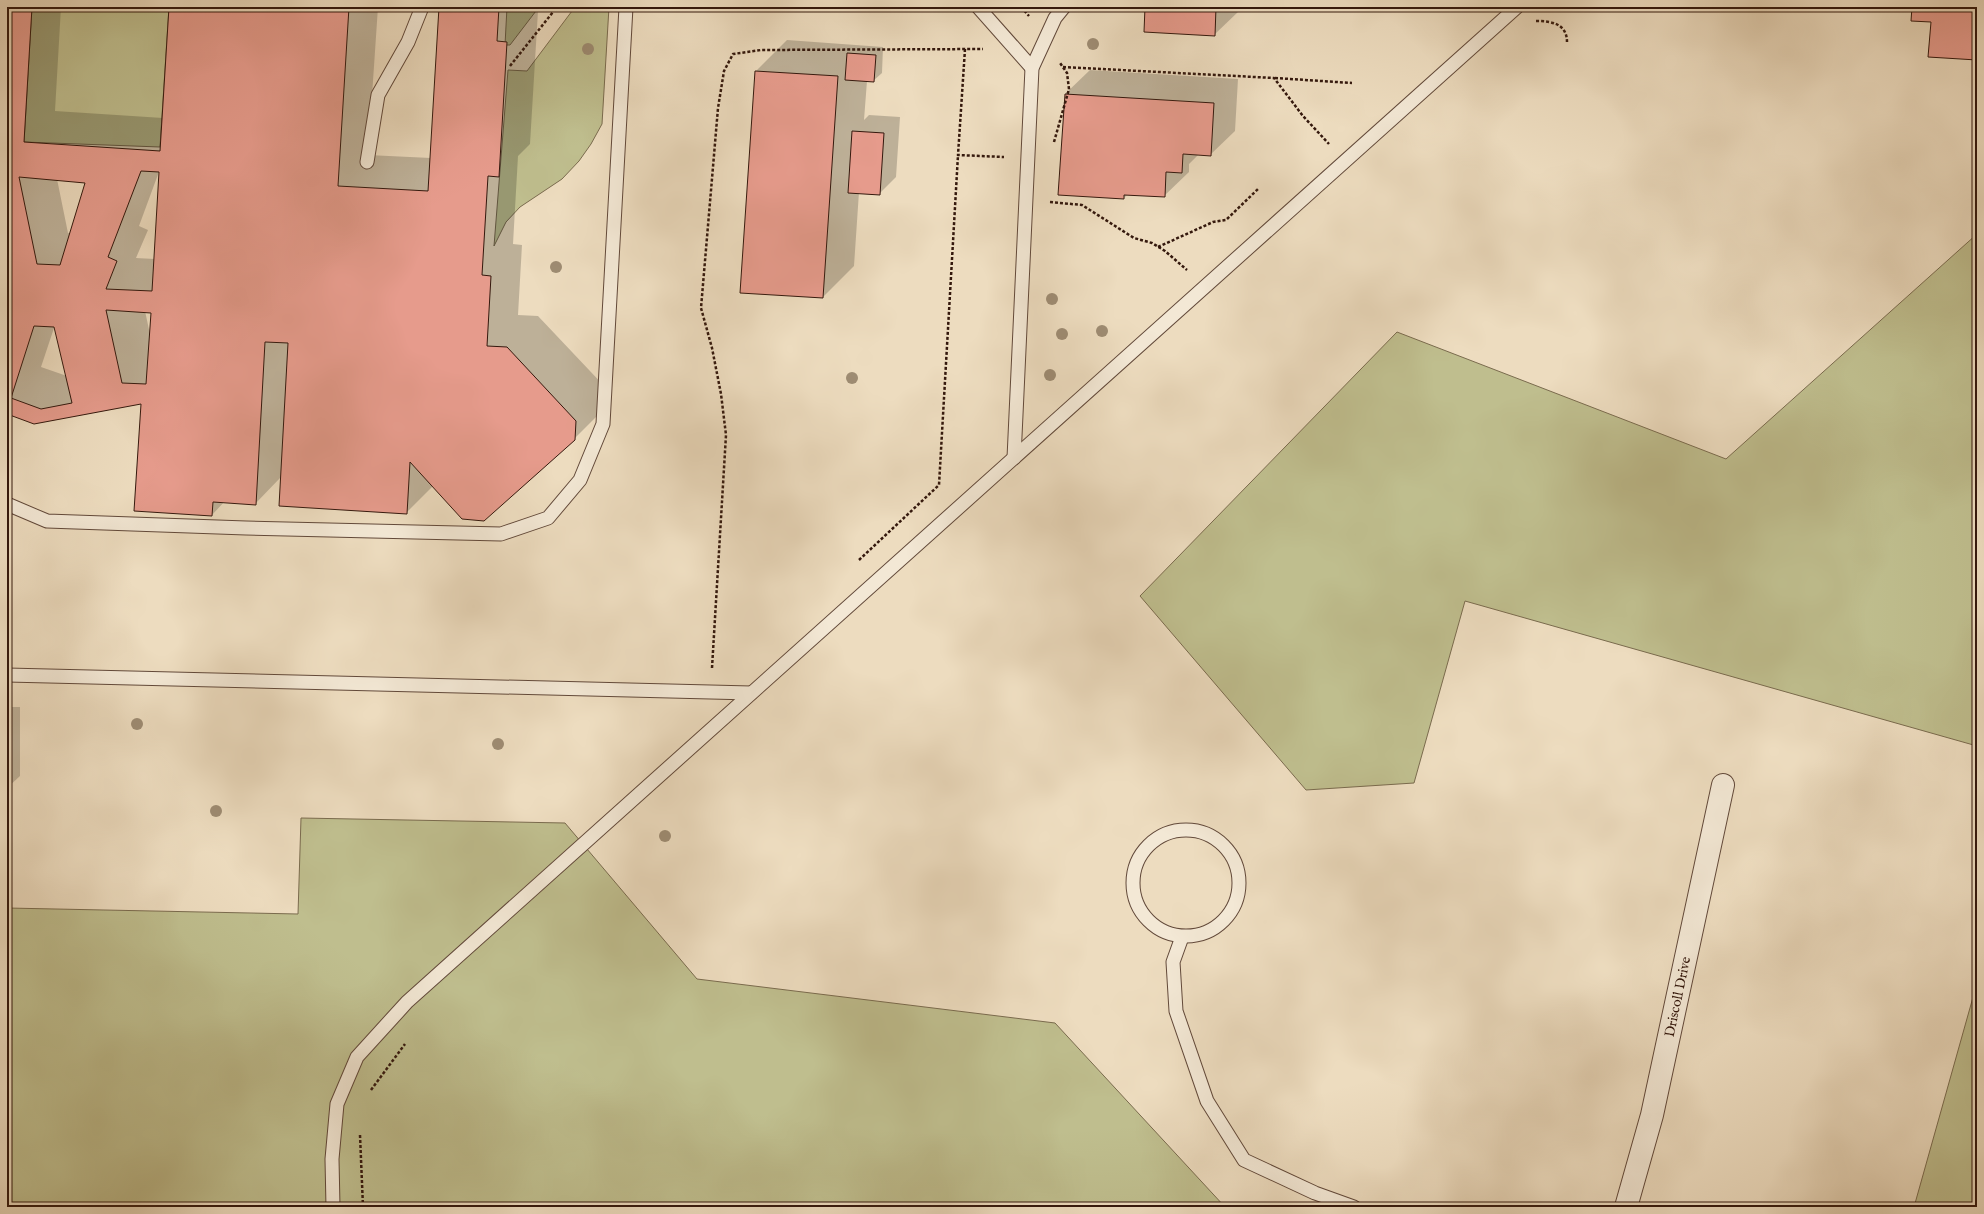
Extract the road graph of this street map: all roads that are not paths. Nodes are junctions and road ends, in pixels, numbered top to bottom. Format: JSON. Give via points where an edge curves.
{"nodes":[{"id":1,"x":422,"y":7,"type":"edge"},
{"id":2,"x":626,"y":7,"type":"edge"},
{"id":3,"x":978,"y":7,"type":"edge"},
{"id":4,"x":1064,"y":7,"type":"edge"},
{"id":5,"x":1517,"y":7,"type":"edge"},
{"id":6,"x":1032,"y":68,"type":"junction"},
{"id":7,"x":367,"y":162,"type":"dead end"},
{"id":8,"x":1014,"y":458,"type":"junction"},
{"id":9,"x":7,"y":504,"type":"edge"},
{"id":10,"x":7,"y":675,"type":"edge"},
{"id":11,"x":751,"y":693,"type":"junction"},
{"id":12,"x":1723,"y":785,"type":"dead end"},
{"id":13,"x":1182,"y":937,"type":"junction"},
{"id":14,"x":333,"y":1207,"type":"edge"},
{"id":15,"x":1354,"y":1207,"type":"edge"},
{"id":16,"x":1626,"y":1207,"type":"edge"}],
"edges":[{"from":1,"to":7,"type":"lane","via":[[408,42],[378,95]]},
{"from":2,"to":9,"type":"lane","via":[[603,424],[580,480],[548,518],[501,534],[246,528],[47,521]]},
{"from":3,"to":6,"type":"lane"},
{"from":4,"to":6,"type":"lane","via":[[1055,18]]},
{"from":5,"to":8,"type":"lane"},
{"from":6,"to":8,"type":"lane"},
{"from":8,"to":11,"type":"lane"},
{"from":10,"to":11,"type":"lane"},
{"from":11,"to":14,"type":"lane","via":[[407,1002],[357,1057],[337,1104],[332,1160]]},
{"from":12,"to":16,"type":"street","name":"Driscoll Drive","via":[[1652,1115]]},
{"from":13,"to":13,"type":"lane","via":[[1165,933],[1140,911],[1134,895],[1133,878],[1137,862],[1146,848],[1159,837],[1175,831],[1191,830],[1208,834],[1222,843],[1239,872],[1240,888],[1235,905],[1226,919],[1214,930],[1198,936]]},
{"from":13,"to":15,"type":"lane","via":[[1173,962],[1176,1011],[1207,1101],[1244,1160],[1315,1193]]}]}
